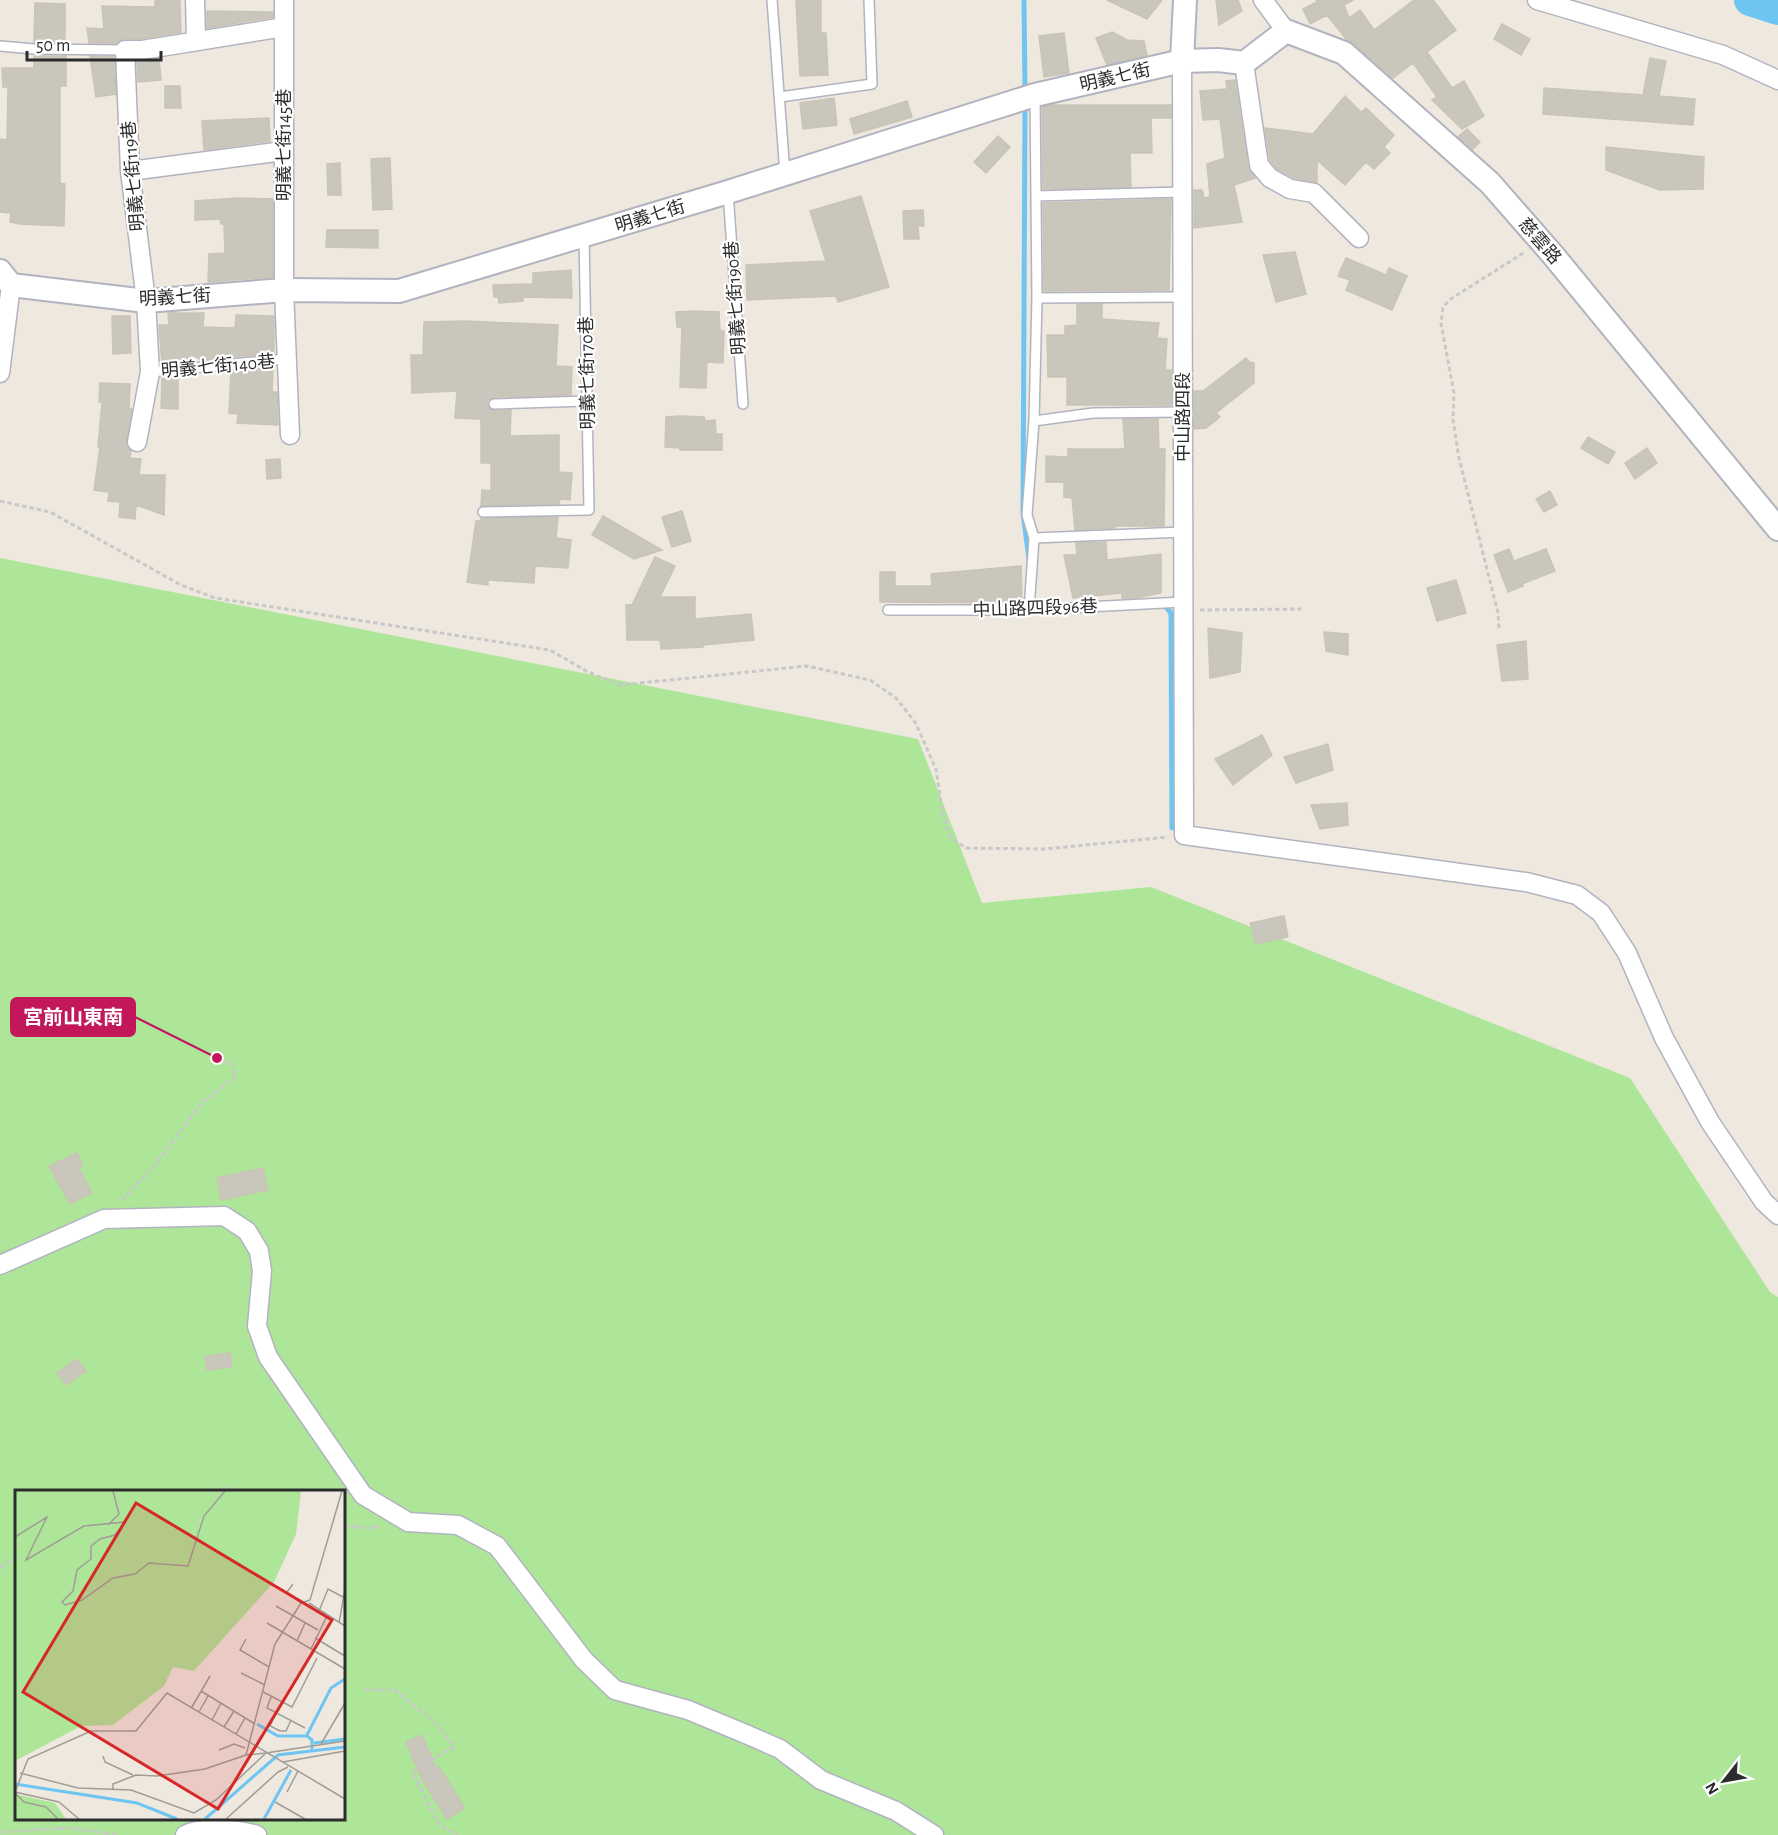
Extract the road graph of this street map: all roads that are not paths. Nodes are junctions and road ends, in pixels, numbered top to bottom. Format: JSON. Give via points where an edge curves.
{"nodes":[{"id":1,"x":195,"y":0,"type":"edge"},
{"id":2,"x":284,"y":0,"type":"edge"},
{"id":3,"x":772,"y":0,"type":"edge"},
{"id":4,"x":869,"y":0,"type":"edge"},
{"id":5,"x":1185,"y":0,"type":"edge"},
{"id":6,"x":1263,"y":0,"type":"edge"},
{"id":7,"x":1537,"y":0,"type":"edge"},
{"id":8,"x":284,"y":27,"type":"junction"},
{"id":9,"x":1286,"y":31,"type":"junction"},
{"id":10,"x":196,"y":40,"type":"junction"},
{"id":11,"x":0,"y":46,"type":"edge"},
{"id":12,"x":125,"y":50,"type":"junction"},
{"id":13,"x":1182,"y":61,"type":"junction"},
{"id":14,"x":1244,"y":63,"type":"junction"},
{"id":15,"x":1778,"y":80,"type":"edge"},
{"id":16,"x":780,"y":97,"type":"junction"},
{"id":17,"x":1028,"y":98,"type":"junction"},
{"id":18,"x":284,"y":151,"type":"junction"},
{"id":19,"x":130,"y":171,"type":"junction"},
{"id":20,"x":785,"y":174,"type":"junction"},
{"id":21,"x":728,"y":192,"type":"junction"},
{"id":22,"x":1182,"y":192,"type":"junction"},
{"id":23,"x":1036,"y":196,"type":"junction"},
{"id":24,"x":584,"y":236,"type":"junction"},
{"id":25,"x":1359,"y":238,"type":"dead end"},
{"id":26,"x":5,"y":278,"type":"edge"},
{"id":27,"x":284,"y":290,"type":"junction"},
{"id":28,"x":1182,"y":297,"type":"junction"},
{"id":29,"x":1037,"y":298,"type":"junction"},
{"id":30,"x":146,"y":301,"type":"junction"},
{"id":31,"x":286,"y":359,"type":"junction"},
{"id":32,"x":150,"y":372,"type":"junction"},
{"id":33,"x":0,"y":373,"type":"edge"},
{"id":34,"x":587,"y":401,"type":"junction"},
{"id":35,"x":494,"y":404,"type":"dead end"},
{"id":36,"x":742,"y":404,"type":"dead end"},
{"id":37,"x":1182,"y":412,"type":"junction"},
{"id":38,"x":1034,"y":421,"type":"junction"},
{"id":39,"x":290,"y":435,"type":"dead end"},
{"id":40,"x":136,"y":442,"type":"dead end"},
{"id":41,"x":483,"y":512,"type":"dead end"},
{"id":42,"x":1778,"y":529,"type":"edge"},
{"id":43,"x":1183,"y":532,"type":"junction"},
{"id":44,"x":1034,"y":538,"type":"junction"},
{"id":45,"x":1183,"y":606,"type":"junction"},
{"id":46,"x":888,"y":610,"type":"dead end"},
{"id":47,"x":1029,"y":610,"type":"junction"},
{"id":48,"x":1778,"y":1215,"type":"edge"},
{"id":49,"x":0,"y":1265,"type":"edge"},
{"id":50,"x":185,"y":1835,"type":"edge"},
{"id":51,"x":257,"y":1835,"type":"edge"},
{"id":52,"x":934,"y":1835,"type":"edge"}],
"edges":[{"from":1,"to":10,"type":"street"},
{"from":2,"to":8,"type":"street","name":"明義七街145巷"},
{"from":3,"to":16,"type":"lane"},
{"from":4,"to":16,"type":"lane","via":[[872,84]]},
{"from":5,"to":13,"type":"street","name":"中山路四段"},
{"from":6,"to":9,"type":"street"},
{"from":7,"to":15,"type":"street","via":[[1723,55]]},
{"from":8,"to":10,"type":"street"},
{"from":8,"to":18,"type":"street","name":"明義七街145巷"},
{"from":9,"to":14,"type":"street"},
{"from":9,"to":42,"type":"street","name":"慈雲路","via":[[1344,52],[1490,183]]},
{"from":10,"to":12,"type":"street"},
{"from":11,"to":12,"type":"lane"},
{"from":12,"to":19,"type":"street","name":"明義七街119巷"},
{"from":13,"to":14,"type":"street","name":"明義七街"},
{"from":13,"to":17,"type":"street","name":"明義七街"},
{"from":13,"to":22,"type":"street","name":"中山路四段"},
{"from":14,"to":25,"type":"street","via":[[1259,165],[1270,178],[1290,189],[1314,193]]},
{"from":16,"to":20,"type":"lane"},
{"from":17,"to":20,"type":"street","name":"明義七街"},
{"from":17,"to":23,"type":"lane"},
{"from":18,"to":19,"type":"street"},
{"from":18,"to":27,"type":"street","name":"明義七街145巷"},
{"from":19,"to":30,"type":"street","name":"明義七街119巷"},
{"from":20,"to":21,"type":"street","name":"明義七街"},
{"from":21,"to":24,"type":"street","name":"明義七街"},
{"from":21,"to":36,"type":"lane","name":"明義七街190巷"},
{"from":22,"to":23,"type":"lane"},
{"from":22,"to":28,"type":"street","name":"中山路四段"},
{"from":23,"to":29,"type":"lane"},
{"from":24,"to":27,"type":"street","name":"明義七街","via":[[399,291]]},
{"from":24,"to":34,"type":"lane","name":"明義七街170巷"},
{"from":26,"to":30,"type":"street","name":"明義七街"},
{"from":26,"to":33,"type":"street"},
{"from":27,"to":30,"type":"street","name":"明義七街"},
{"from":27,"to":31,"type":"street","name":"明義七街145巷"},
{"from":28,"to":29,"type":"lane"},
{"from":28,"to":37,"type":"street","name":"中山路四段"},
{"from":29,"to":38,"type":"lane"},
{"from":30,"to":32,"type":"street","name":"明義七街119巷"},
{"from":31,"to":32,"type":"lane","name":"明義七街140巷"},
{"from":31,"to":39,"type":"street","name":"明義七街145巷"},
{"from":32,"to":40,"type":"street","name":"明義七街119巷"},
{"from":34,"to":35,"type":"lane"},
{"from":34,"to":41,"type":"lane","name":"明義七街170巷","via":[[589,510]]},
{"from":37,"to":38,"type":"lane","via":[[1093,413]]},
{"from":37,"to":43,"type":"street","name":"中山路四段"},
{"from":38,"to":44,"type":"lane","via":[[1027,515]]},
{"from":43,"to":44,"type":"lane"},
{"from":43,"to":45,"type":"street","name":"中山路四段"},
{"from":44,"to":47,"type":"lane"},
{"from":45,"to":47,"type":"lane","name":"中山路四段96巷"},
{"from":45,"to":48,"type":"street","name":"中山路四段","via":[[1184,835],[1526,882],[1577,895],[1601,913],[1628,953],[1664,1038],[1710,1122],[1764,1202]]},
{"from":46,"to":47,"type":"lane","name":"中山路四段96巷"},
{"from":49,"to":52,"type":"street","via":[[104,1219],[224,1216],[247,1231],[259,1251],[262,1271],[257,1326],[268,1357],[363,1495],[408,1522],[458,1525],[497,1546],[584,1660],[615,1690],[688,1710],[748,1734],[780,1749],[821,1780],[896,1810]]},
{"from":50,"to":51,"type":"street","via":[[194,1830]]}]}
